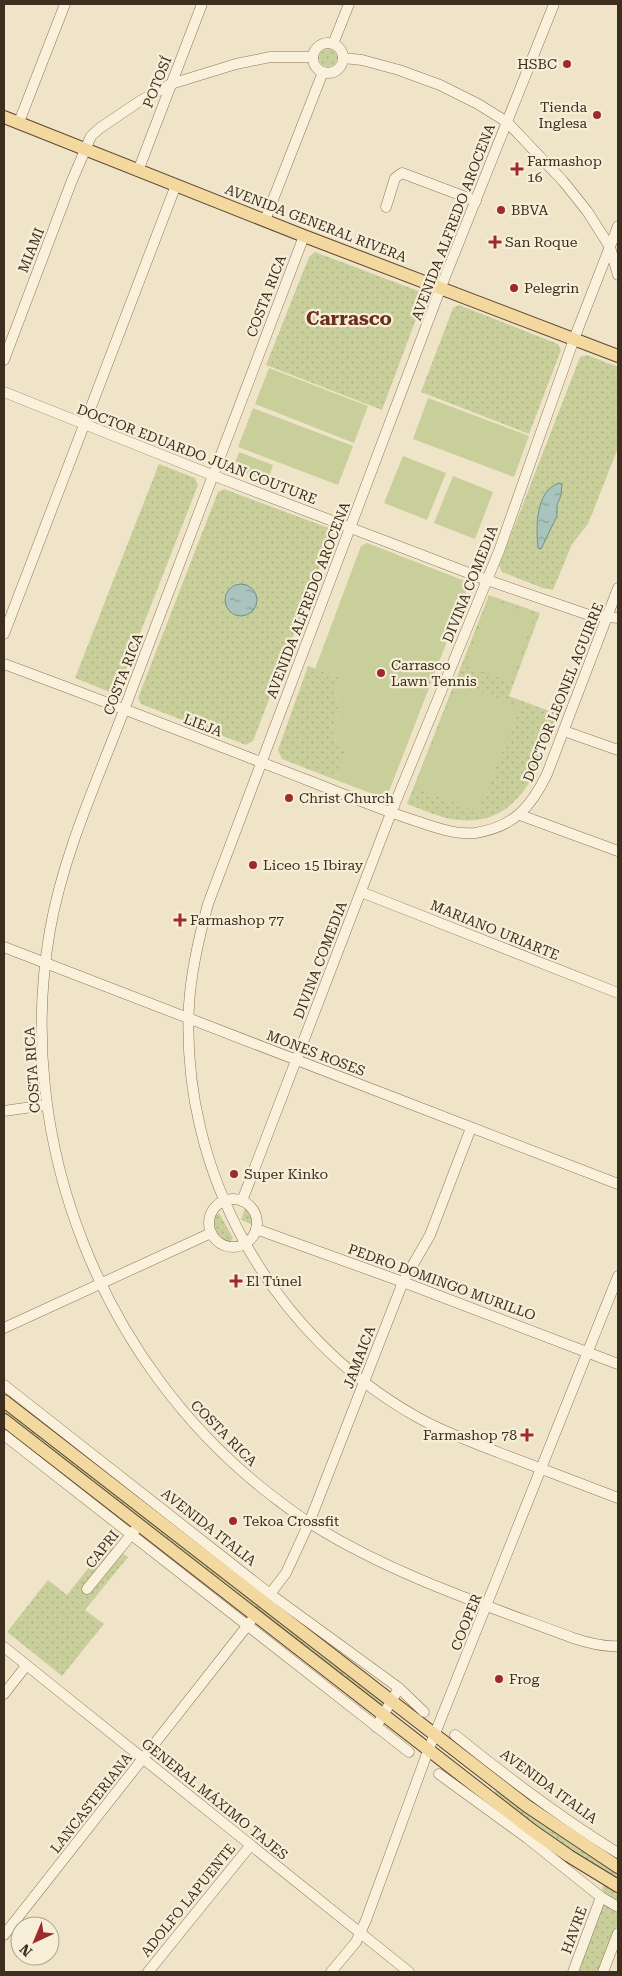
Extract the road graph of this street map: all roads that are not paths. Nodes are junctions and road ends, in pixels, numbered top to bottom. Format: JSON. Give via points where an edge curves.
{"nodes":[{"id":1,"x":65,"y":4,"type":"edge"},
{"id":2,"x":202,"y":4,"type":"edge"},
{"id":3,"x":349,"y":4,"type":"edge"},
{"id":4,"x":554,"y":4,"type":"edge"},
{"id":5,"x":334,"y":44,"type":"junction"},
{"id":6,"x":313,"y":57,"type":"junction"},
{"id":7,"x":343,"y":58,"type":"junction"},
{"id":8,"x":322,"y":72,"type":"junction"},
{"id":9,"x":171,"y":84,"type":"junction"},
{"id":10,"x":4,"y":117,"type":"edge"},
{"id":11,"x":19,"y":122,"type":"junction"},
{"id":12,"x":507,"y":122,"type":"junction"},
{"id":13,"x":85,"y":149,"type":"junction"},
{"id":14,"x":138,"y":171,"type":"junction"},
{"id":15,"x":176,"y":185,"type":"junction"},
{"id":16,"x":476,"y":201,"type":"junction"},
{"id":17,"x":386,"y":207,"type":"dead end"},
{"id":18,"x":266,"y":220,"type":"junction"},
{"id":19,"x":618,"y":226,"type":"edge"},
{"id":20,"x":304,"y":236,"type":"junction"},
{"id":21,"x":610,"y":247,"type":"junction"},
{"id":22,"x":618,"y":275,"type":"edge"},
{"id":23,"x":441,"y":288,"type":"junction"},
{"id":24,"x":574,"y":339,"type":"junction"},
{"id":25,"x":618,"y":356,"type":"edge"},
{"id":26,"x":4,"y":360,"type":"edge"},
{"id":27,"x":4,"y":392,"type":"edge"},
{"id":28,"x":86,"y":424,"type":"junction"},
{"id":29,"x":212,"y":476,"type":"junction"},
{"id":30,"x":350,"y":528,"type":"junction"},
{"id":31,"x":487,"y":580,"type":"junction"},
{"id":32,"x":618,"y":588,"type":"edge"},
{"id":33,"x":607,"y":618,"type":"junction"},
{"id":34,"x":618,"y":618,"type":"edge"},
{"id":35,"x":4,"y":634,"type":"edge"},
{"id":36,"x":4,"y":664,"type":"edge"},
{"id":37,"x":125,"y":709,"type":"junction"},
{"id":38,"x":564,"y":730,"type":"junction"},
{"id":39,"x":618,"y":750,"type":"edge"},
{"id":40,"x":261,"y":762,"type":"junction"},
{"id":41,"x":391,"y":813,"type":"junction"},
{"id":42,"x":520,"y":815,"type":"junction"},
{"id":43,"x":618,"y":851,"type":"edge"},
{"id":44,"x":361,"y":892,"type":"junction"},
{"id":45,"x":4,"y":948,"type":"edge"},
{"id":46,"x":46,"y":963,"type":"junction"},
{"id":47,"x":618,"y":994,"type":"edge"},
{"id":48,"x":189,"y":1019,"type":"junction"},
{"id":49,"x":297,"y":1060,"type":"junction"},
{"id":50,"x":46,"y":1105,"type":"junction"},
{"id":51,"x":4,"y":1111,"type":"edge"},
{"id":52,"x":471,"y":1128,"type":"junction"},
{"id":53,"x":618,"y":1184,"type":"edge"},
{"id":54,"x":224,"y":1200,"type":"junction"},
{"id":55,"x":242,"y":1201,"type":"junction"},
{"id":56,"x":256,"y":1229,"type":"junction"},
{"id":57,"x":211,"y":1233,"type":"junction"},
{"id":58,"x":245,"y":1244,"type":"junction"},
{"id":59,"x":618,"y":1276,"type":"edge"},
{"id":60,"x":402,"y":1282,"type":"junction"},
{"id":61,"x":100,"y":1284,"type":"junction"},
{"id":62,"x":4,"y":1328,"type":"edge"},
{"id":63,"x":588,"y":1352,"type":"junction"},
{"id":64,"x":618,"y":1364,"type":"edge"},
{"id":65,"x":363,"y":1383,"type":"junction"},
{"id":66,"x":4,"y":1385,"type":"edge"},
{"id":67,"x":4,"y":1401,"type":"edge"},
{"id":68,"x":4,"y":1420,"type":"edge"},
{"id":69,"x":4,"y":1435,"type":"edge"},
{"id":70,"x":541,"y":1468,"type":"junction"},
{"id":71,"x":618,"y":1498,"type":"edge"},
{"id":72,"x":309,"y":1523,"type":"junction"},
{"id":73,"x":134,"y":1530,"type":"junction"},
{"id":74,"x":87,"y":1589,"type":"dead end"},
{"id":75,"x":270,"y":1594,"type":"junction"},
{"id":76,"x":487,"y":1605,"type":"junction"},
{"id":77,"x":251,"y":1621,"type":"junction"},
{"id":78,"x":618,"y":1646,"type":"edge"},
{"id":79,"x":4,"y":1647,"type":"edge"},
{"id":80,"x":26,"y":1666,"type":"junction"},
{"id":81,"x":339,"y":1680,"type":"junction"},
{"id":82,"x":399,"y":1688,"type":"junction"},
{"id":83,"x":332,"y":1692,"type":"junction"},
{"id":84,"x":4,"y":1694,"type":"edge"},
{"id":85,"x":359,"y":1695,"type":"junction"},
{"id":86,"x":391,"y":1701,"type":"junction"},
{"id":87,"x":351,"y":1707,"type":"junction"},
{"id":88,"x":424,"y":1712,"type":"dead end"},
{"id":89,"x":383,"y":1715,"type":"junction"},
{"id":90,"x":376,"y":1727,"type":"junction"},
{"id":91,"x":394,"y":1733,"type":"junction"},
{"id":92,"x":435,"y":1734,"type":"junction"},
{"id":93,"x":455,"y":1735,"type":"dead end"},
{"id":94,"x":428,"y":1751,"type":"junction"},
{"id":95,"x":409,"y":1752,"type":"dead end"},
{"id":96,"x":143,"y":1760,"type":"junction"},
{"id":97,"x":484,"y":1765,"type":"junction"},
{"id":98,"x":439,"y":1774,"type":"dead end"},
{"id":99,"x":494,"y":1780,"type":"junction"},
{"id":100,"x":467,"y":1786,"type":"junction"},
{"id":101,"x":487,"y":1796,"type":"junction"},
{"id":102,"x":530,"y":1834,"type":"junction"},
{"id":103,"x":250,"y":1846,"type":"junction"},
{"id":104,"x":551,"y":1850,"type":"junction"},
{"id":105,"x":617,"y":1850,"type":"edge"},
{"id":106,"x":618,"y":1867,"type":"edge"},
{"id":107,"x":618,"y":1886,"type":"edge"},
{"id":108,"x":601,"y":1897,"type":"junction"},
{"id":109,"x":618,"y":1907,"type":"edge"},
{"id":110,"x":618,"y":1933,"type":"edge"},
{"id":111,"x":360,"y":1934,"type":"junction"},
{"id":112,"x":4,"y":1935,"type":"edge"},
{"id":113,"x":148,"y":1972,"type":"edge"},
{"id":114,"x":331,"y":1972,"type":"edge"},
{"id":115,"x":409,"y":1972,"type":"edge"},
{"id":116,"x":574,"y":1972,"type":"edge"},
{"id":117,"x":603,"y":1972,"type":"edge"}],
"edges":[{"from":1,"to":11,"type":"street"},
{"from":2,"to":9,"type":"street","name":"POTOSÍ"},
{"from":3,"to":5,"type":"street"},
{"from":4,"to":12,"type":"street","name":"AVENIDA ALFREDO AROCENA"},
{"from":5,"to":6,"type":"street","via":[[320,45]]},
{"from":5,"to":7,"type":"street"},
{"from":6,"to":8,"type":"street","via":[[315,66]]},
{"from":6,"to":9,"type":"street","name":"MIAMI","via":[[270,57]]},
{"from":7,"to":8,"type":"street","via":[[338,69]]},
{"from":7,"to":12,"type":"street","via":[[399,70],[440,85]]},
{"from":8,"to":18,"type":"street"},
{"from":9,"to":13,"type":"street","name":"MIAMI","via":[[100,128],[91,136]]},
{"from":9,"to":14,"type":"street","name":"POTOSÍ"},
{"from":10,"to":11,"type":"main road","name":"AVENIDA GENERAL RIVERA"},
{"from":11,"to":13,"type":"main road","name":"AVENIDA GENERAL RIVERA"},
{"from":12,"to":16,"type":"street","name":"AVENIDA ALFREDO AROCENA"},
{"from":12,"to":21,"type":"street","via":[[563,181]]},
{"from":13,"to":14,"type":"main road","name":"AVENIDA GENERAL RIVERA"},
{"from":13,"to":26,"type":"street","name":"MIAMI"},
{"from":14,"to":15,"type":"main road","name":"AVENIDA GENERAL RIVERA"},
{"from":15,"to":18,"type":"main road","name":"AVENIDA GENERAL RIVERA"},
{"from":15,"to":28,"type":"street"},
{"from":16,"to":17,"type":"street","via":[[402,173],[395,178]]},
{"from":16,"to":23,"type":"street","name":"AVENIDA ALFREDO AROCENA"},
{"from":18,"to":20,"type":"main road","name":"AVENIDA GENERAL RIVERA"},
{"from":19,"to":21,"type":"street","name":"DIVINA COMEDIA"},
{"from":20,"to":23,"type":"main road","name":"AVENIDA GENERAL RIVERA"},
{"from":20,"to":29,"type":"street","name":"COSTA RICA"},
{"from":21,"to":22,"type":"street"},
{"from":21,"to":24,"type":"street","name":"DIVINA COMEDIA"},
{"from":23,"to":24,"type":"main road","name":"AVENIDA GENERAL RIVERA"},
{"from":23,"to":30,"type":"street","name":"AVENIDA ALFREDO AROCENA"},
{"from":24,"to":25,"type":"main road","name":"AVENIDA GENERAL RIVERA"},
{"from":24,"to":31,"type":"street","name":"DIVINA COMEDIA"},
{"from":27,"to":28,"type":"street","name":"DOCTOR EDUARDO JUAN COUTURE"},
{"from":28,"to":29,"type":"street","name":"DOCTOR EDUARDO JUAN COUTURE"},
{"from":28,"to":35,"type":"street"},
{"from":29,"to":30,"type":"street","name":"DOCTOR EDUARDO JUAN COUTURE"},
{"from":29,"to":37,"type":"street","name":"COSTA RICA"},
{"from":30,"to":31,"type":"street","name":"DOCTOR EDUARDO JUAN COUTURE"},
{"from":30,"to":40,"type":"street","name":"AVENIDA ALFREDO AROCENA"},
{"from":31,"to":33,"type":"street","name":"DOCTOR EDUARDO JUAN COUTURE","via":[[589,615]]},
{"from":31,"to":41,"type":"street","name":"DIVINA COMEDIA"},
{"from":32,"to":33,"type":"street","name":"DOCTOR LEONEL AGUIRRE"},
{"from":33,"to":34,"type":"street","name":"DOCTOR EDUARDO JUAN COUTURE"},
{"from":33,"to":38,"type":"street","name":"DOCTOR LEONEL AGUIRRE"},
{"from":36,"to":37,"type":"street","name":"LIEJA"},
{"from":37,"to":40,"type":"street","name":"LIEJA"},
{"from":37,"to":46,"type":"street","name":"COSTA RICA","via":[[80,823],[58,890]]},
{"from":38,"to":39,"type":"street"},
{"from":38,"to":42,"type":"street","name":"DOCTOR LEONEL AGUIRRE","via":[[547,774]]},
{"from":40,"to":41,"type":"street","name":"LIEJA"},
{"from":40,"to":48,"type":"street","name":"AVENIDA ALFREDO AROCENA","via":[[208,904],[196,952]]},
{"from":41,"to":42,"type":"street","name":"DOCTOR LEONEL AGUIRRE","via":[[442,830],[474,833]]},
{"from":41,"to":44,"type":"street","name":"DIVINA COMEDIA"},
{"from":42,"to":43,"type":"street"},
{"from":44,"to":47,"type":"street","name":"MARIANO URIARTE"},
{"from":44,"to":49,"type":"street","name":"DIVINA COMEDIA"},
{"from":45,"to":46,"type":"street","name":"MONES ROSES"},
{"from":46,"to":48,"type":"street","name":"MONES ROSES"},
{"from":46,"to":50,"type":"street","name":"COSTA RICA","via":[[43,1034]]},
{"from":48,"to":49,"type":"street","name":"MONES ROSES"},
{"from":48,"to":54,"type":"street","name":"AVENIDA ALFREDO AROCENA","via":[[190,1064],[198,1118]]},
{"from":49,"to":52,"type":"street","name":"MONES ROSES"},
{"from":49,"to":55,"type":"street","name":"DIVINA COMEDIA"},
{"from":50,"to":51,"type":"street"},
{"from":50,"to":61,"type":"street","name":"COSTA RICA","via":[[70,1207]]},
{"from":52,"to":53,"type":"street","name":"MONES ROSES"},
{"from":52,"to":60,"type":"street","name":"JAMAICA","via":[[430,1235]]},
{"from":54,"to":55,"type":"street"},
{"from":54,"to":57,"type":"street","via":[[209,1217]]},
{"from":54,"to":58,"type":"street","name":"AVENIDA ALFREDO AROCENA"},
{"from":55,"to":56,"type":"street","via":[[254,1212]]},
{"from":56,"to":58,"type":"street"},
{"from":56,"to":60,"type":"street","name":"PEDRO DOMINGO MURILLO"},
{"from":57,"to":58,"type":"street","via":[[226,1246]]},
{"from":57,"to":61,"type":"street"},
{"from":58,"to":65,"type":"street","name":"AVENIDA ALFREDO AROCENA","via":[[289,1310]]},
{"from":59,"to":63,"type":"street","name":"COOPER"},
{"from":60,"to":63,"type":"street","name":"PEDRO DOMINGO MURILLO"},
{"from":60,"to":65,"type":"street","name":"JAMAICA"},
{"from":61,"to":62,"type":"street"},
{"from":61,"to":72,"type":"street","name":"COSTA RICA","via":[[133,1343],[170,1396],[228,1460]]},
{"from":63,"to":64,"type":"street","name":"PEDRO DOMINGO MURILLO"},
{"from":63,"to":70,"type":"street","name":"COOPER"},
{"from":65,"to":70,"type":"street","name":"AVENIDA ALFREDO AROCENA","via":[[418,1418]]},
{"from":65,"to":72,"type":"street","name":"JAMAICA"},
{"from":66,"to":75,"type":"street","name":"AVENIDA ITALIA"},
{"from":67,"to":86,"type":"main road","name":"AVENIDA ITALIA"},
{"from":68,"to":73,"type":"main road"},
{"from":69,"to":73,"type":"street"},
{"from":70,"to":71,"type":"street","name":"AVENIDA ALFREDO AROCENA"},
{"from":70,"to":76,"type":"street","name":"COOPER"},
{"from":72,"to":75,"type":"street","name":"JAMAICA","via":[[286,1573]]},
{"from":72,"to":76,"type":"street","name":"COSTA RICA","via":[[401,1571]]},
{"from":73,"to":74,"type":"street","name":"CAPRI"},
{"from":73,"to":77,"type":"main road"},
{"from":75,"to":82,"type":"street","name":"AVENIDA ITALIA"},
{"from":76,"to":78,"type":"street","name":"COSTA RICA","via":[[590,1643]]},
{"from":76,"to":92,"type":"street","name":"COOPER"},
{"from":77,"to":81,"type":"main road"},
{"from":77,"to":83,"type":"street"},
{"from":77,"to":96,"type":"street","name":"LANCASTERIANA"},
{"from":79,"to":80,"type":"street","name":"GENERAL MÁXIMO TAJES"},
{"from":80,"to":84,"type":"street"},
{"from":80,"to":96,"type":"street","name":"GENERAL MÁXIMO TAJES"},
{"from":81,"to":83,"type":"street"},
{"from":81,"to":85,"type":"main road"},
{"from":82,"to":86,"type":"street"},
{"from":82,"to":88,"type":"street","name":"AVENIDA ITALIA"},
{"from":83,"to":87,"type":"street"},
{"from":85,"to":87,"type":"street"},
{"from":85,"to":89,"type":"main road"},
{"from":86,"to":89,"type":"street"},
{"from":86,"to":92,"type":"main road","name":"AVENIDA ITALIA"},
{"from":87,"to":90,"type":"street"},
{"from":89,"to":90,"type":"street"},
{"from":89,"to":91,"type":"main road"},
{"from":89,"to":92,"type":"main road","via":[[402,1722],[427,1738]]},
{"from":90,"to":91,"type":"street"},
{"from":91,"to":94,"type":"main road"},
{"from":91,"to":95,"type":"street"},
{"from":92,"to":94,"type":"street","name":"COOPER"},
{"from":92,"to":97,"type":"main road","name":"AVENIDA ITALIA"},
{"from":93,"to":97,"type":"street","name":"AVENIDA ITALIA"},
{"from":94,"to":99,"type":"main road","via":[[438,1746],[470,1770]]},
{"from":94,"to":100,"type":"main road"},
{"from":94,"to":111,"type":"street","name":"COOPER"},
{"from":96,"to":103,"type":"street","name":"GENERAL MÁXIMO TAJES"},
{"from":96,"to":112,"type":"street","name":"LANCASTERIANA"},
{"from":97,"to":99,"type":"main road","name":"AVENIDA ITALIA"},
{"from":97,"to":105,"type":"street","name":"AVENIDA ITALIA"},
{"from":98,"to":100,"type":"street"},
{"from":99,"to":101,"type":"street","name":"AVENIDA ITALIA"},
{"from":99,"to":106,"type":"main road","name":"AVENIDA ITALIA","via":[[553,1825]]},
{"from":100,"to":101,"type":"main road"},
{"from":100,"to":102,"type":"street"},
{"from":101,"to":102,"type":"main road"},
{"from":102,"to":104,"type":"main road"},
{"from":103,"to":111,"type":"street","name":"GENERAL MÁXIMO TAJES"},
{"from":103,"to":113,"type":"street","name":"ADOLFO LAPUENTE"},
{"from":104,"to":107,"type":"main road"},
{"from":104,"to":108,"type":"street"},
{"from":108,"to":109,"type":"street"},
{"from":108,"to":116,"type":"street","name":"HAVRE"},
{"from":110,"to":117,"type":"street"},
{"from":111,"to":114,"type":"street","name":"COOPER"},
{"from":111,"to":115,"type":"street","name":"GENERAL MÁXIMO TAJES"}]}
